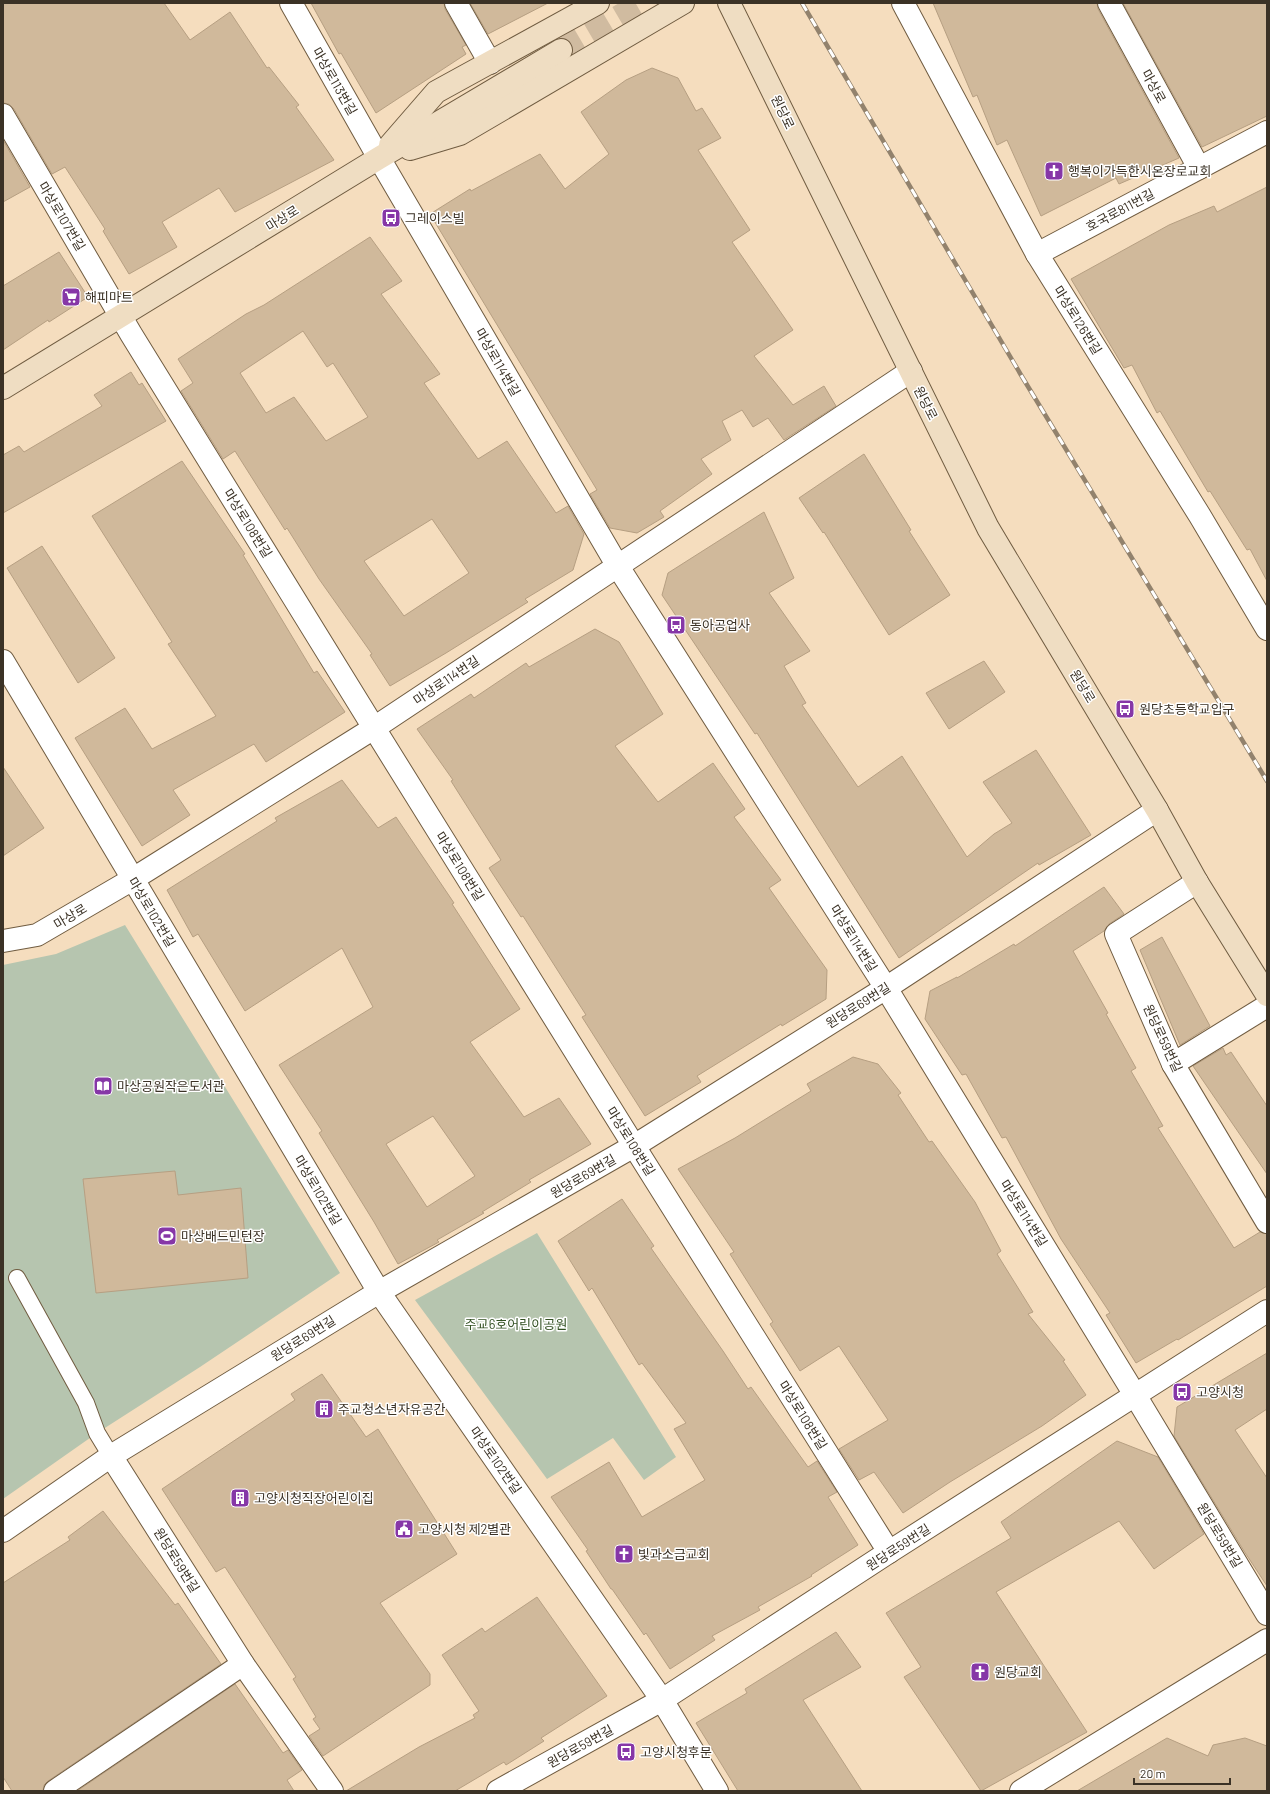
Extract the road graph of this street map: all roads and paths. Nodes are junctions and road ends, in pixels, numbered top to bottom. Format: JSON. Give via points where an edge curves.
{"nodes":[{"id":1,"x":291,"y":3,"type":"edge"},
{"id":2,"x":456,"y":3,"type":"edge"},
{"id":3,"x":598,"y":3,"type":"edge"},
{"id":4,"x":684,"y":3,"type":"edge"},
{"id":5,"x":729,"y":3,"type":"edge"},
{"id":6,"x":903,"y":3,"type":"edge"},
{"id":7,"x":1109,"y":3,"type":"edge"},
{"id":8,"x":562,"y":50,"type":"tunnel mouth"},
{"id":9,"x":490,"y":62,"type":"junction"},
{"id":10,"x":3,"y":115,"type":"edge"},
{"id":11,"x":1267,"y":132,"type":"edge"},
{"id":12,"x":379,"y":158,"type":"junction"},
{"id":13,"x":1199,"y":168,"type":"junction"},
{"id":14,"x":1036,"y":254,"type":"junction"},
{"id":15,"x":122,"y":316,"type":"junction"},
{"id":16,"x":911,"y":371,"type":"junction"},
{"id":17,"x":3,"y":388,"type":"edge"},
{"id":18,"x":617,"y":565,"type":"junction"},
{"id":19,"x":1267,"y":629,"type":"edge"},
{"id":20,"x":3,"y":661,"type":"edge"},
{"id":21,"x":374,"y":728,"type":"junction"},
{"id":22,"x":1157,"y":810,"type":"junction"},
{"id":23,"x":133,"y":879,"type":"junction"},
{"id":24,"x":1198,"y":882,"type":"junction"},
{"id":25,"x":3,"y":941,"type":"edge"},
{"id":26,"x":886,"y":988,"type":"junction"},
{"id":27,"x":1267,"y":995,"type":"edge"},
{"id":28,"x":1267,"y":1006,"type":"edge"},
{"id":29,"x":1173,"y":1064,"type":"junction"},
{"id":30,"x":634,"y":1146,"type":"junction"},
{"id":31,"x":1267,"y":1222,"type":"edge"},
{"id":32,"x":17,"y":1278,"type":"dead end"},
{"id":33,"x":379,"y":1292,"type":"junction"},
{"id":34,"x":1267,"y":1312,"type":"edge"},
{"id":35,"x":1135,"y":1395,"type":"junction"},
{"id":36,"x":111,"y":1456,"type":"junction"},
{"id":37,"x":3,"y":1531,"type":"edge"},
{"id":38,"x":889,"y":1552,"type":"junction"},
{"id":39,"x":1267,"y":1614,"type":"edge"},
{"id":40,"x":1267,"y":1640,"type":"edge"},
{"id":41,"x":243,"y":1664,"type":"junction"},
{"id":42,"x":662,"y":1700,"type":"junction"},
{"id":43,"x":55,"y":1791,"type":"edge"},
{"id":44,"x":332,"y":1791,"type":"edge"},
{"id":45,"x":498,"y":1791,"type":"edge"},
{"id":46,"x":717,"y":1791,"type":"edge"},
{"id":47,"x":1021,"y":1791,"type":"edge"}],
"edges":[{"from":1,"to":12,"type":"street","name":"마상로113번길"},
{"from":2,"to":9,"type":"street"},
{"from":3,"to":9,"type":"street"},
{"from":4,"to":12,"type":"street","via":[[460,134]]},
{"from":5,"to":16,"type":"street","name":"원당로"},
{"from":6,"to":14,"type":"street","name":"마상로126번길"},
{"from":7,"to":13,"type":"street","name":"마상로"},
{"from":8,"to":12,"type":"street","name":"마상로"},
{"from":9,"to":12,"type":"street","via":[[436,92]]},
{"from":10,"to":15,"type":"street","name":"마상로107번길"},
{"from":11,"to":13,"type":"street","name":"호국로811번길"},
{"from":12,"to":15,"type":"street","name":"마상로"},
{"from":12,"to":18,"type":"street","name":"마상로114번길"},
{"from":13,"to":14,"type":"street","name":"호국로811번길"},
{"from":14,"to":19,"type":"street","name":"마상로126번길","via":[[1200,516]]},
{"from":15,"to":17,"type":"street","name":"마상로"},
{"from":15,"to":21,"type":"street","name":"마상로108번길"},
{"from":16,"to":18,"type":"street","name":"원당로"},
{"from":16,"to":22,"type":"street","name":"원당로","via":[[988,528]]},
{"from":18,"to":21,"type":"street","name":"마상로114번길"},
{"from":18,"to":26,"type":"street","name":"마상로114번길"},
{"from":20,"to":23,"type":"street","name":"마상로102번길"},
{"from":21,"to":23,"type":"street"},
{"from":21,"to":30,"type":"street","name":"마상로108번길"},
{"from":22,"to":24,"type":"street","name":"원당로"},
{"from":22,"to":26,"type":"street","name":"원당로69번길"},
{"from":23,"to":25,"type":"street","name":"마상로","via":[[37,935]]},
{"from":23,"to":33,"type":"street","name":"마상로102번길"},
{"from":24,"to":27,"type":"street","name":"원당로"},
{"from":24,"to":29,"type":"street","name":"원당로59번길","via":[[1116,934]]},
{"from":26,"to":30,"type":"street","name":"원당로69번길"},
{"from":26,"to":35,"type":"street","name":"마상로114번길"},
{"from":28,"to":29,"type":"street"},
{"from":29,"to":31,"type":"street","name":"원당로59번길"},
{"from":30,"to":33,"type":"street","name":"원당로69번길"},
{"from":30,"to":38,"type":"street","name":"마상로108번길"},
{"from":32,"to":36,"type":"lane","via":[[86,1403],[96,1433]]},
{"from":33,"to":36,"type":"street","name":"원당로69번길"},
{"from":33,"to":42,"type":"street","name":"마상로102번길"},
{"from":34,"to":35,"type":"street","name":"원당로59번길"},
{"from":35,"to":38,"type":"street","name":"원당로59번길"},
{"from":35,"to":39,"type":"street","name":"원당로59번길"},
{"from":36,"to":37,"type":"street","name":"원당로69번길"},
{"from":36,"to":41,"type":"street","name":"원당로59번길"},
{"from":38,"to":42,"type":"street","name":"원당로59번길"},
{"from":40,"to":47,"type":"street"},
{"from":41,"to":43,"type":"street"},
{"from":41,"to":44,"type":"street","name":"원당로59번길"},
{"from":42,"to":45,"type":"street","name":"원당로59번길"},
{"from":42,"to":46,"type":"street"}]}
